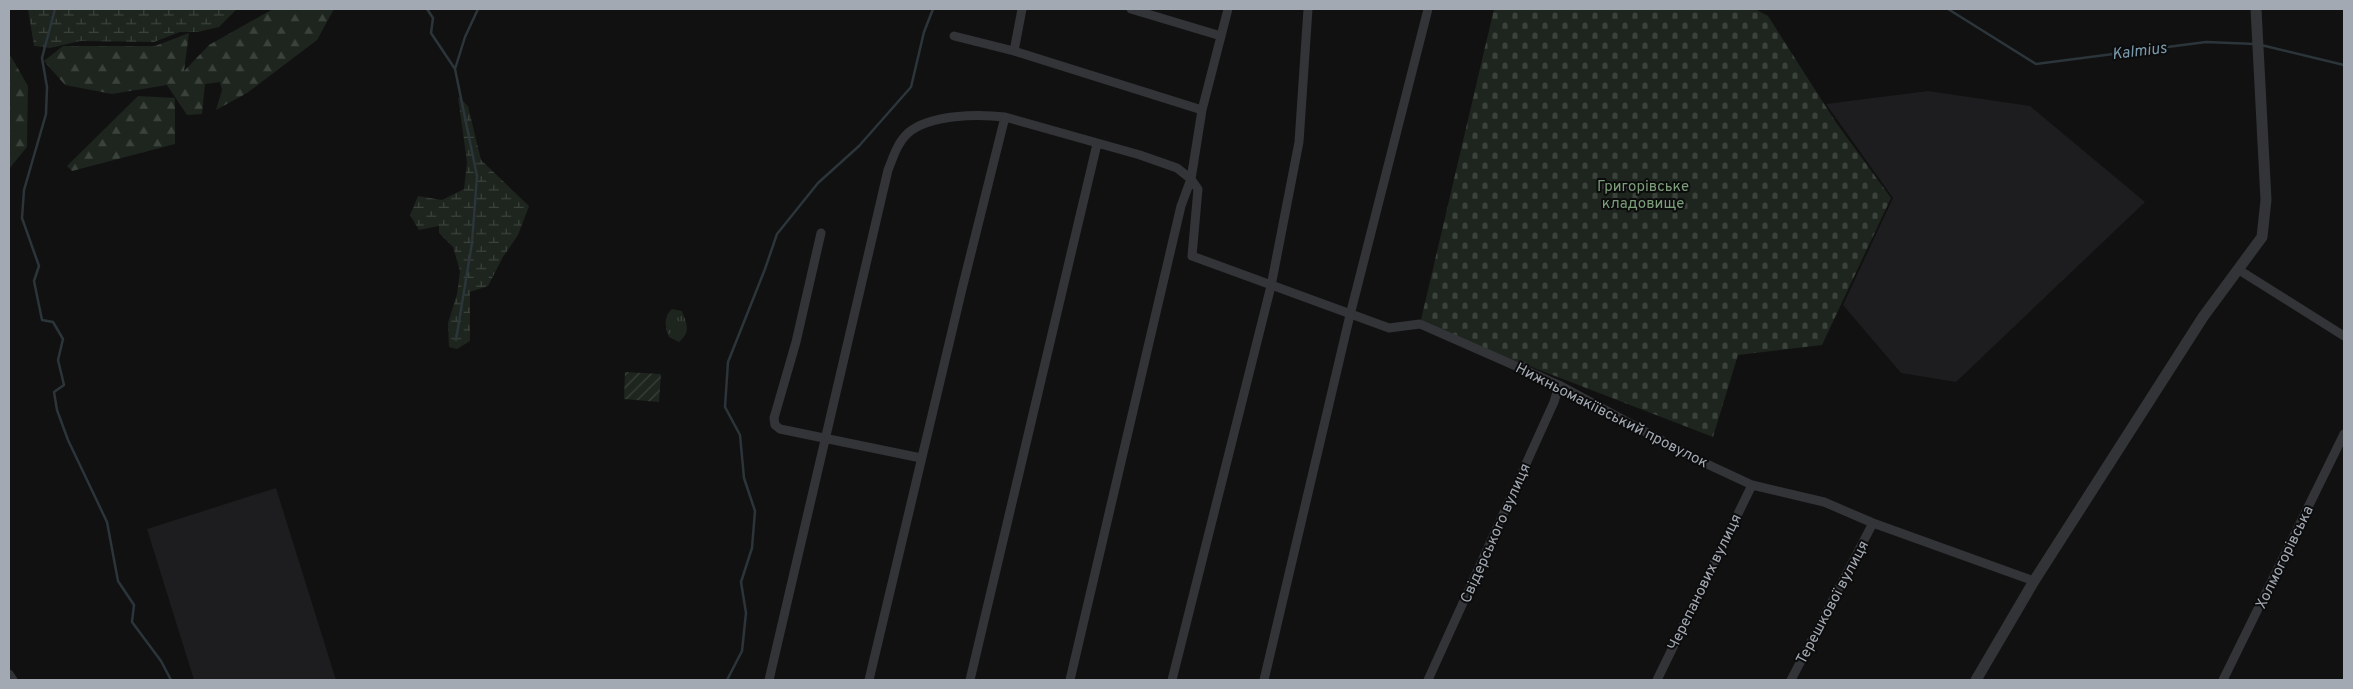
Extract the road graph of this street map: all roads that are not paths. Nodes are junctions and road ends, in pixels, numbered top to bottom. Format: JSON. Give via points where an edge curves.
{"nodes":[{"id":1,"x":1022,"y":9,"type":"edge"},
{"id":2,"x":1131,"y":9,"type":"edge"},
{"id":3,"x":1228,"y":9,"type":"edge"},
{"id":4,"x":1308,"y":9,"type":"edge"},
{"id":5,"x":1428,"y":9,"type":"edge"},
{"id":6,"x":2256,"y":9,"type":"edge"},
{"id":7,"x":954,"y":36,"type":"dead end"},
{"id":8,"x":1221,"y":36,"type":"junction"},
{"id":9,"x":1014,"y":51,"type":"junction"},
{"id":10,"x":1202,"y":110,"type":"junction"},
{"id":11,"x":1006,"y":117,"type":"junction"},
{"id":12,"x":1097,"y":144,"type":"junction"},
{"id":13,"x":1191,"y":179,"type":"junction"},
{"id":14,"x":820,"y":233,"type":"dead end"},
{"id":15,"x":2239,"y":270,"type":"junction"},
{"id":16,"x":1272,"y":286,"type":"junction"},
{"id":17,"x":1350,"y":314,"type":"junction"},
{"id":18,"x":2344,"y":336,"type":"edge"},
{"id":19,"x":1559,"y":385,"type":"junction"},
{"id":20,"x":2344,"y":434,"type":"edge"},
{"id":21,"x":824,"y":439,"type":"junction"},
{"id":22,"x":921,"y":458,"type":"junction"},
{"id":23,"x":1752,"y":485,"type":"junction"},
{"id":24,"x":1873,"y":523,"type":"junction"},
{"id":25,"x":2034,"y":581,"type":"junction"},
{"id":26,"x":9,"y":674,"type":"edge"},
{"id":27,"x":13,"y":680,"type":"edge"},
{"id":28,"x":769,"y":680,"type":"edge"},
{"id":29,"x":868,"y":680,"type":"edge"},
{"id":30,"x":970,"y":680,"type":"edge"},
{"id":31,"x":1070,"y":680,"type":"edge"},
{"id":32,"x":1172,"y":680,"type":"edge"},
{"id":33,"x":1264,"y":680,"type":"edge"},
{"id":34,"x":1428,"y":680,"type":"edge"},
{"id":35,"x":1657,"y":680,"type":"edge"},
{"id":36,"x":1791,"y":680,"type":"edge"},
{"id":37,"x":1976,"y":680,"type":"edge"},
{"id":38,"x":2223,"y":680,"type":"edge"}],
"edges":[{"from":1,"to":9,"type":"street"},
{"from":2,"to":8,"type":"street"},
{"from":3,"to":8,"type":"street"},
{"from":4,"to":16,"type":"street","via":[[1299,142]]},
{"from":5,"to":17,"type":"street"},
{"from":6,"to":15,"type":"street","via":[[2266,200],[2262,237]]},
{"from":7,"to":9,"type":"street"},
{"from":8,"to":10,"type":"street"},
{"from":9,"to":10,"type":"street"},
{"from":10,"to":13,"type":"street"},
{"from":11,"to":12,"type":"street"},
{"from":11,"to":21,"type":"street","via":[[985,114],[939,120],[908,133],[898,146],[888,170]]},
{"from":11,"to":22,"type":"street"},
{"from":12,"to":13,"type":"street","via":[[1177,168]]},
{"from":12,"to":30,"type":"street"},
{"from":13,"to":16,"type":"street","name":"Нижньомакіївський провулок","via":[[1198,189],[1192,256]]},
{"from":13,"to":31,"type":"street","via":[[1181,206]]},
{"from":14,"to":21,"type":"street","via":[[796,342],[774,418],[780,429]]},
{"from":15,"to":18,"type":"street"},
{"from":15,"to":25,"type":"street","via":[[2203,317]]},
{"from":16,"to":17,"type":"street","name":"Нижньомакіївський провулок"},
{"from":16,"to":32,"type":"street"},
{"from":17,"to":19,"type":"street","name":"Нижньомакіївський провулок","via":[[1389,328],[1420,324]]},
{"from":17,"to":33,"type":"street"},
{"from":19,"to":23,"type":"street","name":"Нижньомакіївський провулок","via":[[1694,458]]},
{"from":19,"to":34,"type":"street","name":"Свiдерського вулиця"},
{"from":20,"to":38,"type":"street","name":"Холмогорівська"},
{"from":21,"to":22,"type":"street"},
{"from":21,"to":28,"type":"street"},
{"from":22,"to":29,"type":"street"},
{"from":23,"to":24,"type":"street","name":"Нижньомакіївський провулок","via":[[1824,502]]},
{"from":23,"to":35,"type":"street","name":"Черепанових вулиця"},
{"from":24,"to":25,"type":"street","name":"Нижньомакіївський провулок"},
{"from":24,"to":36,"type":"street","name":"Терешкової вулиця"},
{"from":25,"to":37,"type":"street"},
{"from":26,"to":27,"type":"street"}]}
